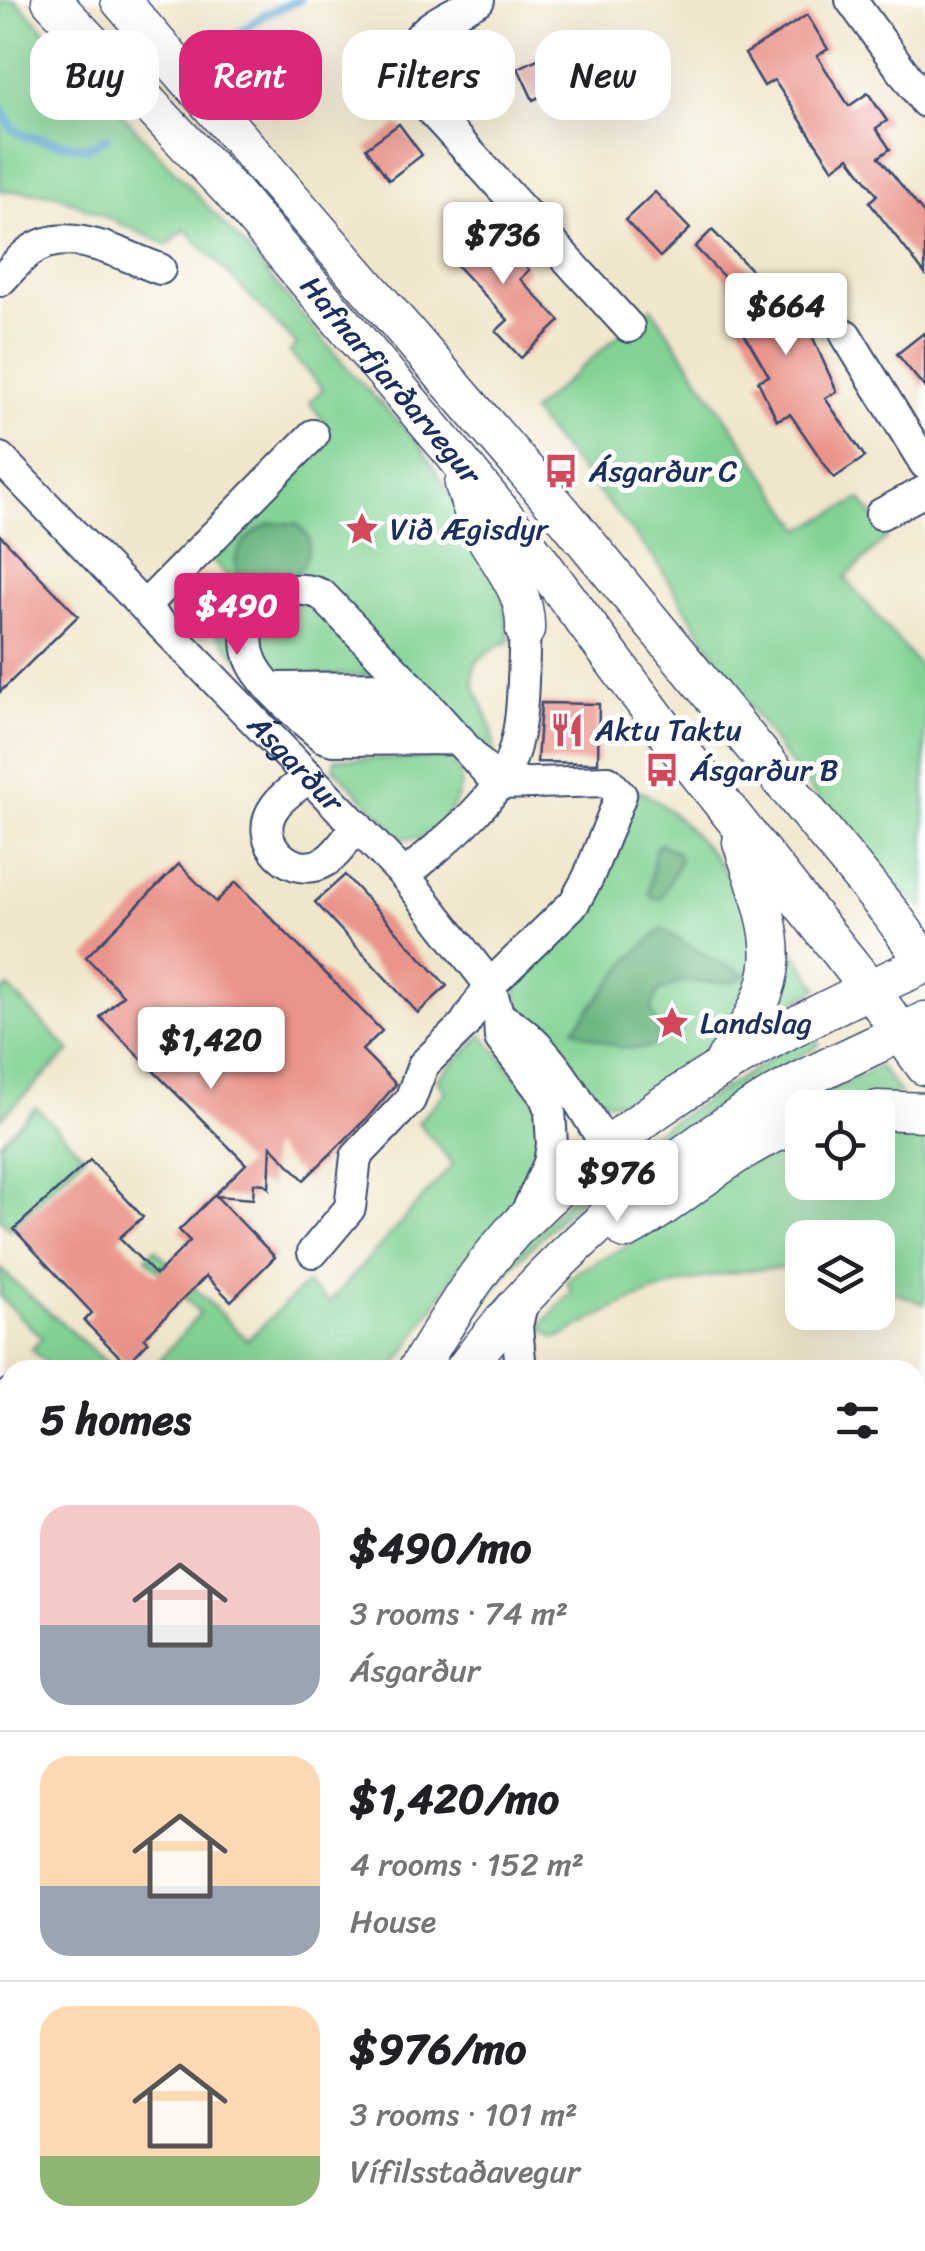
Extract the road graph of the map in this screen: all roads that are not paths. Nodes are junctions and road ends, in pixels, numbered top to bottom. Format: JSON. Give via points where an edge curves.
{"nodes":[{"id":1,"x":52,"y":0,"type":"edge"},
{"id":2,"x":120,"y":0,"type":"edge"},
{"id":3,"x":478,"y":0,"type":"edge"},
{"id":4,"x":851,"y":0,"type":"edge"},
{"id":5,"x":925,"y":102,"type":"edge"},
{"id":6,"x":160,"y":269,"type":"dead end"},
{"id":7,"x":0,"y":281,"type":"edge"},
{"id":8,"x":629,"y":328,"type":"dead end"},
{"id":9,"x":846,"y":334,"type":"dead end"},
{"id":10,"x":313,"y":435,"type":"dead end"},
{"id":11,"x":453,"y":453,"type":"junction"},
{"id":12,"x":0,"y":458,"type":"edge"},
{"id":13,"x":925,"y":464,"type":"edge"},
{"id":14,"x":925,"y":491,"type":"edge"},
{"id":15,"x":880,"y":514,"type":"dead end"},
{"id":16,"x":145,"y":606,"type":"junction"},
{"id":17,"x":525,"y":630,"type":"joint"},
{"id":18,"x":411,"y":686,"type":"junction"},
{"id":19,"x":273,"y":688,"type":"junction"},
{"id":20,"x":434,"y":712,"type":"junction"},
{"id":21,"x":300,"y":714,"type":"junction"},
{"id":22,"x":458,"y":739,"type":"junction"},
{"id":23,"x":310,"y":777,"type":"junction"},
{"id":24,"x":498,"y":784,"type":"junction"},
{"id":25,"x":735,"y":820,"type":"junction"},
{"id":26,"x":357,"y":825,"type":"junction"},
{"id":27,"x":404,"y":876,"type":"junction"},
{"id":28,"x":925,"y":963,"type":"edge"},
{"id":29,"x":490,"y":985,"type":"junction"},
{"id":30,"x":869,"y":988,"type":"junction"},
{"id":31,"x":499,"y":1017,"type":"junction"},
{"id":32,"x":912,"y":1027,"type":"edge"},
{"id":33,"x":925,"y":1066,"type":"edge"},
{"id":34,"x":718,"y":1068,"type":"junction"},
{"id":35,"x":895,"y":1111,"type":"edge"},
{"id":36,"x":925,"y":1112,"type":"edge"},
{"id":37,"x":785,"y":1131,"type":"edge"},
{"id":38,"x":607,"y":1147,"type":"junction"},
{"id":39,"x":521,"y":1223,"type":"junction"},
{"id":40,"x":312,"y":1252,"type":"dead end"},
{"id":41,"x":568,"y":1254,"type":"junction"},
{"id":42,"x":530,"y":1292,"type":"junction"},
{"id":43,"x":423,"y":1360,"type":"edge"},
{"id":44,"x":472,"y":1360,"type":"edge"},
{"id":45,"x":520,"y":1360,"type":"edge"}],
"edges":[{"from":1,"to":11,"type":"main road","name":"Hafnarfjarðarvegur","via":[[232,192]]},
{"from":2,"to":28,"type":"main road","name":"Hafnarfjarðarvegur","via":[[563,514]]},
{"from":3,"to":8,"type":"street","via":[[416,39],[410,54],[414,82],[427,106]]},
{"from":4,"to":5,"type":"street"},
{"from":6,"to":7,"type":"street","via":[[79,240],[51,242],[30,250]]},
{"from":9,"to":13,"type":"street"},
{"from":10,"to":16,"type":"street"},
{"from":11,"to":17,"type":"main road","via":[[479,526],[520,594]]},
{"from":11,"to":25,"type":"main road","name":"Hafnarfjarðarvegur"},
{"from":12,"to":16,"type":"street","name":"Ásgarður"},
{"from":14,"to":15,"type":"street"},
{"from":16,"to":23,"type":"street","name":"Ásgarður"},
{"from":17,"to":24,"type":"street","via":[[514,748]]},
{"from":18,"to":19,"type":"street"},
{"from":18,"to":19,"type":"street","via":[[333,604],[300,588],[265,602],[250,626],[252,662]]},
{"from":18,"to":20,"type":"street"},
{"from":19,"to":21,"type":"street"},
{"from":20,"to":21,"type":"street"},
{"from":20,"to":22,"type":"street"},
{"from":21,"to":22,"type":"street","via":[[322,738],[333,740]]},
{"from":22,"to":24,"type":"street"},
{"from":23,"to":26,"type":"street","name":"Ásgarður"},
{"from":23,"to":26,"type":"street","via":[[269,817],[276,852],[293,865],[316,866]]},
{"from":24,"to":27,"type":"street"},
{"from":24,"to":29,"type":"street","via":[[608,780],[621,795],[574,903]]},
{"from":25,"to":30,"type":"main road","name":"Hafnarfjarðarvegur"},
{"from":25,"to":34,"type":"main road","via":[[773,943],[760,1004]]},
{"from":26,"to":27,"type":"street","name":"Ásgarður"},
{"from":27,"to":29,"type":"street","name":"Ásgarður"},
{"from":28,"to":30,"type":"main road"},
{"from":29,"to":31,"type":"street","name":"Ásgarður"},
{"from":29,"to":40,"type":"street","via":[[464,1025],[423,1066],[410,1100],[356,1156],[350,1208]]},
{"from":30,"to":32,"type":"main road","name":"Hafnarfjarðarvegur"},
{"from":30,"to":34,"type":"main road"},
{"from":31,"to":38,"type":"street","via":[[533,1042]]},
{"from":31,"to":39,"type":"street","name":"Ásgarður","via":[[500,1038],[544,1096],[552,1126],[549,1163]]},
{"from":32,"to":33,"type":"main road","name":"Hafnarfjarðarvegur"},
{"from":32,"to":41,"type":"main road","via":[[773,1096],[694,1148]]},
{"from":34,"to":38,"type":"main road"},
{"from":35,"to":36,"type":"main road"},
{"from":37,"to":41,"type":"main road","via":[[717,1167],[636,1225]]},
{"from":38,"to":39,"type":"main road"},
{"from":38,"to":42,"type":"main road","via":[[604,1183]]},
{"from":39,"to":43,"type":"main road"},
{"from":41,"to":42,"type":"main road"},
{"from":42,"to":44,"type":"main road"},
{"from":42,"to":45,"type":"street","via":[[517,1326]]}]}
